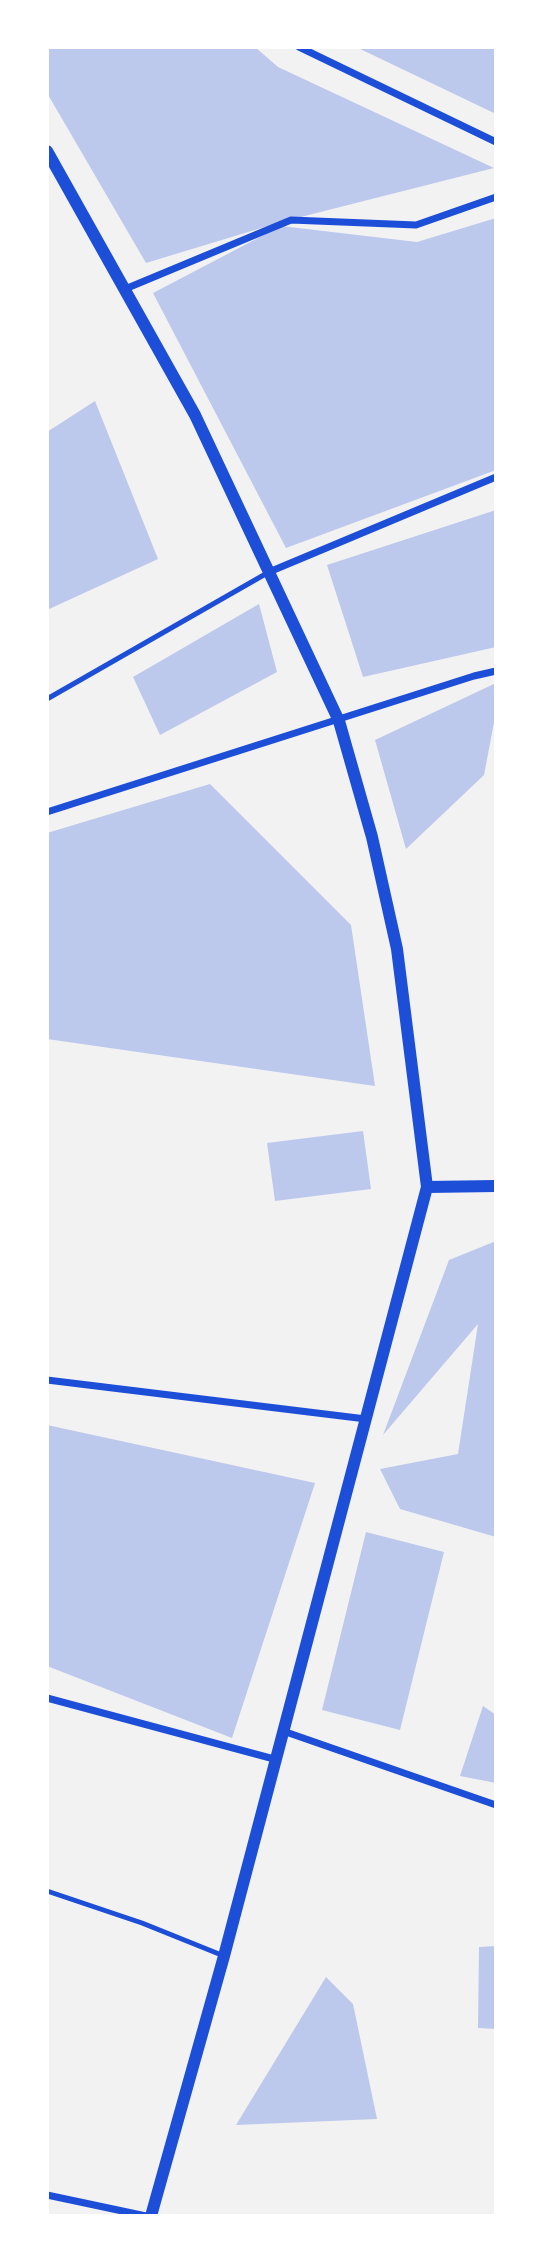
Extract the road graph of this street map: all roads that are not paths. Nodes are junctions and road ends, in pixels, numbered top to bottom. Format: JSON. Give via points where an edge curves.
{"nodes":[{"id":1,"x":299,"y":47,"type":"edge"},
{"id":2,"x":496,"y":142,"type":"edge"},
{"id":3,"x":47,"y":151,"type":"edge"},
{"id":4,"x":496,"y":197,"type":"edge"},
{"id":5,"x":125,"y":289,"type":"junction"},
{"id":6,"x":496,"y":477,"type":"edge"},
{"id":7,"x":269,"y":572,"type":"junction"},
{"id":8,"x":496,"y":671,"type":"edge"},
{"id":9,"x":47,"y":699,"type":"edge"},
{"id":10,"x":339,"y":721,"type":"junction"},
{"id":11,"x":47,"y":812,"type":"edge"},
{"id":12,"x":496,"y":1186,"type":"edge"},
{"id":13,"x":427,"y":1187,"type":"junction"},
{"id":14,"x":47,"y":1380,"type":"edge"},
{"id":15,"x":366,"y":1419,"type":"junction"},
{"id":16,"x":47,"y":1698,"type":"edge"},
{"id":17,"x":283,"y":1731,"type":"junction"},
{"id":18,"x":274,"y":1759,"type":"junction"},
{"id":19,"x":496,"y":1805,"type":"edge"},
{"id":20,"x":47,"y":1891,"type":"edge"},
{"id":21,"x":224,"y":1956,"type":"junction"},
{"id":22,"x":47,"y":2195,"type":"edge"},
{"id":23,"x":149,"y":2216,"type":"edge"}],
"edges":[{"from":1,"to":2,"type":"street"},
{"from":3,"to":5,"type":"street"},
{"from":4,"to":5,"type":"street","via":[[415,225],[291,220]]},
{"from":5,"to":7,"type":"street","via":[[195,415]]},
{"from":6,"to":7,"type":"street"},
{"from":7,"to":9,"type":"lane"},
{"from":7,"to":10,"type":"street"},
{"from":8,"to":10,"type":"street"},
{"from":10,"to":11,"type":"street"},
{"from":10,"to":13,"type":"street","via":[[397,949]]},
{"from":12,"to":13,"type":"street"},
{"from":13,"to":15,"type":"street"},
{"from":14,"to":15,"type":"street"},
{"from":15,"to":17,"type":"street"},
{"from":16,"to":18,"type":"street"},
{"from":17,"to":18,"type":"street"},
{"from":17,"to":19,"type":"street"},
{"from":18,"to":21,"type":"street"},
{"from":20,"to":21,"type":"lane"},
{"from":21,"to":23,"type":"street"},
{"from":22,"to":23,"type":"street"}]}
